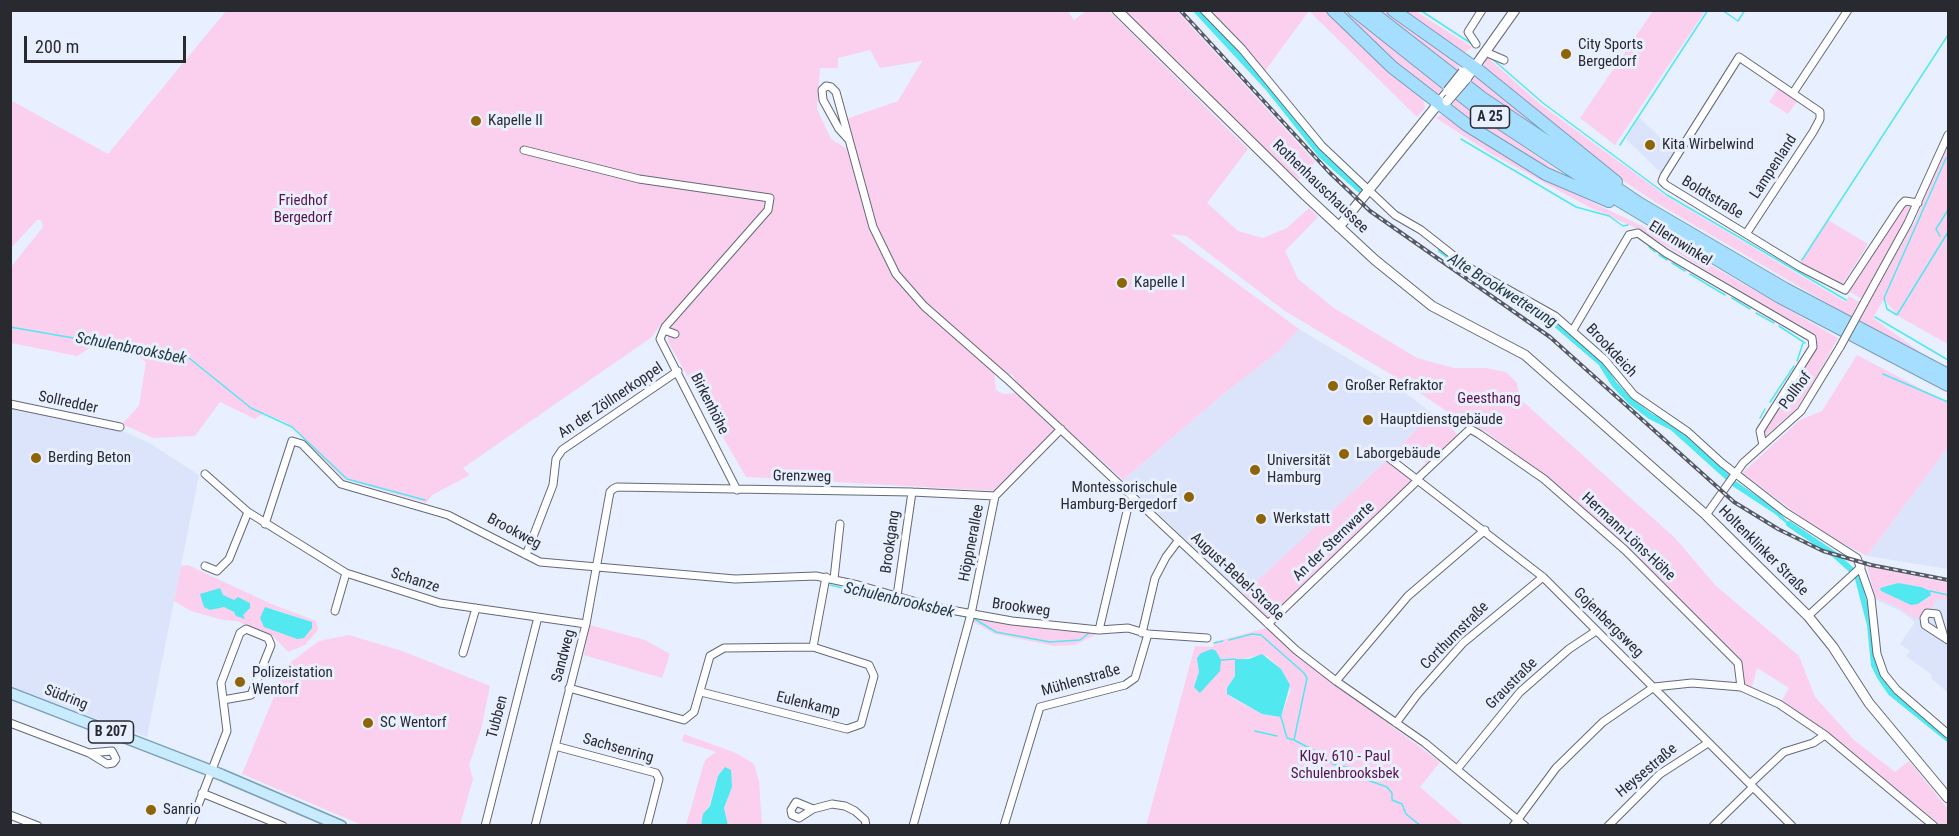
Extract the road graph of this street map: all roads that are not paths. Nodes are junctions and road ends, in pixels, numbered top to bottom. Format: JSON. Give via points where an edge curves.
{"nodes":[{"id":1,"x":1117,"y":10,"type":"edge"},
{"id":2,"x":1204,"y":10,"type":"edge"},
{"id":3,"x":1333,"y":10,"type":"edge"},
{"id":4,"x":1354,"y":10,"type":"edge"},
{"id":5,"x":1369,"y":10,"type":"edge"},
{"id":6,"x":1394,"y":10,"type":"edge"},
{"id":7,"x":1482,"y":10,"type":"edge"},
{"id":8,"x":1515,"y":10,"type":"edge"},
{"id":9,"x":1848,"y":10,"type":"edge"},
{"id":10,"x":1461,"y":28,"type":"dead end"},
{"id":11,"x":1468,"y":32,"type":"junction"},
{"id":12,"x":1476,"y":44,"type":"dead end"},
{"id":13,"x":1490,"y":54,"type":"dead end"},
{"id":14,"x":1504,"y":60,"type":"dead end"},
{"id":15,"x":1468,"y":72,"type":"junction"},
{"id":16,"x":1793,"y":93,"type":"junction"},
{"id":17,"x":1443,"y":100,"type":"junction"},
{"id":18,"x":1948,"y":135,"type":"edge"},
{"id":19,"x":849,"y":140,"type":"junction"},
{"id":20,"x":524,"y":150,"type":"dead end"},
{"id":21,"x":1367,"y":192,"type":"junction"},
{"id":22,"x":1918,"y":203,"type":"junction"},
{"id":23,"x":1637,"y":207,"type":"junction"},
{"id":24,"x":1339,"y":227,"type":"junction"},
{"id":25,"x":1746,"y":234,"type":"junction"},
{"id":26,"x":664,"y":330,"type":"junction"},
{"id":27,"x":1573,"y":330,"type":"junction"},
{"id":28,"x":675,"y":334,"type":"dead end"},
{"id":29,"x":1812,"y":338,"type":"joint"},
{"id":30,"x":1525,"y":355,"type":"joint"},
{"id":31,"x":678,"y":371,"type":"junction"},
{"id":32,"x":1948,"y":375,"type":"edge"},
{"id":33,"x":1948,"y":385,"type":"edge"},
{"id":34,"x":10,"y":404,"type":"edge"},
{"id":35,"x":120,"y":427,"type":"dead end"},
{"id":36,"x":1061,"y":429,"type":"junction"},
{"id":37,"x":1470,"y":429,"type":"joint"},
{"id":38,"x":1764,"y":445,"type":"junction"},
{"id":39,"x":1389,"y":458,"type":"dead end"},
{"id":40,"x":1734,"y":473,"type":"junction"},
{"id":41,"x":205,"y":474,"type":"dead end"},
{"id":42,"x":1417,"y":480,"type":"junction"},
{"id":43,"x":738,"y":490,"type":"junction"},
{"id":44,"x":610,"y":492,"type":"joint"},
{"id":45,"x":912,"y":492,"type":"junction"},
{"id":46,"x":995,"y":496,"type":"junction"},
{"id":47,"x":1135,"y":500,"type":"junction"},
{"id":48,"x":248,"y":512,"type":"junction"},
{"id":49,"x":1706,"y":515,"type":"junction"},
{"id":50,"x":265,"y":524,"type":"junction"},
{"id":51,"x":840,"y":524,"type":"dead end"},
{"id":52,"x":1485,"y":530,"type":"junction"},
{"id":53,"x":1178,"y":541,"type":"junction"},
{"id":54,"x":526,"y":555,"type":"junction"},
{"id":55,"x":205,"y":566,"type":"dead end"},
{"id":56,"x":598,"y":568,"type":"junction"},
{"id":57,"x":1857,"y":571,"type":"junction"},
{"id":58,"x":346,"y":573,"type":"junction"},
{"id":59,"x":1543,"y":577,"type":"junction"},
{"id":60,"x":830,"y":578,"type":"junction"},
{"id":61,"x":897,"y":596,"type":"junction"},
{"id":62,"x":476,"y":609,"type":"junction"},
{"id":63,"x":335,"y":611,"type":"dead end"},
{"id":64,"x":971,"y":614,"type":"junction"},
{"id":65,"x":1808,"y":616,"type":"junction"},
{"id":66,"x":538,"y":617,"type":"junction"},
{"id":67,"x":586,"y":624,"type":"junction"},
{"id":68,"x":1268,"y":624,"type":"junction"},
{"id":69,"x":1099,"y":630,"type":"junction"},
{"id":70,"x":1596,"y":631,"type":"junction"},
{"id":71,"x":1145,"y":633,"type":"junction"},
{"id":72,"x":1207,"y":638,"type":"dead end"},
{"id":73,"x":813,"y":647,"type":"junction"},
{"id":74,"x":463,"y":653,"type":"dead end"},
{"id":75,"x":1336,"y":681,"type":"junction"},
{"id":76,"x":1654,"y":687,"type":"junction"},
{"id":77,"x":1741,"y":687,"type":"junction"},
{"id":78,"x":569,"y":688,"type":"junction"},
{"id":79,"x":701,"y":692,"type":"junction"},
{"id":80,"x":10,"y":693,"type":"edge"},
{"id":81,"x":223,"y":699,"type":"junction"},
{"id":82,"x":10,"y":723,"type":"edge"},
{"id":83,"x":1396,"y":723,"type":"junction"},
{"id":84,"x":1948,"y":734,"type":"edge"},
{"id":85,"x":1825,"y":735,"type":"junction"},
{"id":86,"x":1708,"y":743,"type":"junction"},
{"id":87,"x":555,"y":746,"type":"junction"},
{"id":88,"x":89,"y":753,"type":"dead end"},
{"id":89,"x":1458,"y":768,"type":"junction"},
{"id":90,"x":211,"y":771,"type":"junction"},
{"id":91,"x":1751,"y":785,"type":"junction"},
{"id":92,"x":202,"y":793,"type":"junction"},
{"id":93,"x":1948,"y":798,"type":"edge"},
{"id":94,"x":813,"y":809,"type":"dead end"},
{"id":95,"x":10,"y":815,"type":"edge"},
{"id":96,"x":1516,"y":822,"type":"edge"},
{"id":97,"x":38,"y":825,"type":"edge"},
{"id":98,"x":190,"y":825,"type":"edge"},
{"id":99,"x":284,"y":825,"type":"edge"},
{"id":100,"x":341,"y":825,"type":"edge"},
{"id":101,"x":485,"y":825,"type":"edge"},
{"id":102,"x":535,"y":825,"type":"edge"},
{"id":103,"x":647,"y":825,"type":"edge"},
{"id":104,"x":866,"y":825,"type":"edge"},
{"id":105,"x":913,"y":825,"type":"edge"},
{"id":106,"x":1004,"y":825,"type":"edge"},
{"id":107,"x":1526,"y":825,"type":"edge"},
{"id":108,"x":1608,"y":825,"type":"edge"},
{"id":109,"x":1713,"y":825,"type":"edge"},
{"id":110,"x":1792,"y":825,"type":"edge"},
{"id":111,"x":1934,"y":825,"type":"edge"}],
"edges":[{"from":1,"to":24,"type":"main road","name":"Rothenhauschaussee"},
{"from":2,"to":21,"type":"street","name":"Brookdeich"},
{"from":3,"to":17,"type":"highway","via":[[1370,47]]},
{"from":4,"to":23,"type":"highway","number":"A 25","via":[[1476,107]]},
{"from":5,"to":23,"type":"highway","number":"A 25","via":[[1436,65]]},
{"from":6,"to":15,"type":"highway"},
{"from":7,"to":11,"type":"street"},
{"from":8,"to":15,"type":"main road"},
{"from":9,"to":16,"type":"street"},
{"from":10,"to":11,"type":"street"},
{"from":11,"to":12,"type":"street"},
{"from":13,"to":14,"type":"street"},
{"from":15,"to":17,"type":"main road","bridge":true},
{"from":15,"to":23,"type":"highway","via":[[1603,169]]},
{"from":16,"to":25,"type":"street","name":"Lampenland","via":[[1820,112],[1820,119]]},
{"from":16,"to":25,"type":"street","name":"Boldtstraße","via":[[1739,57],[1662,181]]},
{"from":17,"to":21,"type":"main road"},
{"from":17,"to":23,"type":"highway","via":[[1531,166],[1571,186]]},
{"from":18,"to":22,"type":"street"},
{"from":19,"to":19,"type":"street","name":"August-Bebel-Straße","via":[[836,92],[825,86],[823,100]]},
{"from":19,"to":36,"type":"street","name":"August-Bebel-Straße","via":[[873,227],[896,274],[924,306]]},
{"from":20,"to":26,"type":"street","via":[[639,179],[770,198],[768,210]]},
{"from":21,"to":24,"type":"main road"},
{"from":21,"to":27,"type":"street","name":"Brookdeich","via":[[1468,267],[1539,305]]},
{"from":22,"to":25,"type":"street","name":"Boldtstraße","via":[[1905,201],[1901,205],[1845,290]]},
{"from":22,"to":38,"type":"street","name":"Pollhof","bridge":true,"via":[[1801,411]]},
{"from":23,"to":32,"type":"highway","number":"A 25"},
{"from":23,"to":33,"type":"highway","number":"A 25","via":[[1801,308]]},
{"from":24,"to":30,"type":"main road","name":"Rothenhauschaussee","via":[[1432,306]]},
{"from":26,"to":28,"type":"street"},
{"from":26,"to":31,"type":"street","name":"Birkenhöhe","via":[[660,339]]},
{"from":27,"to":29,"type":"street","name":"Ellernwinkel","via":[[1634,232]]},
{"from":27,"to":40,"type":"street","name":"Brookdeich","via":[[1634,395],[1688,432]]},
{"from":29,"to":38,"type":"street","name":"Pollhof","via":[[1813,346],[1760,431]]},
{"from":30,"to":49,"type":"main road","name":"Holtenklinker Straße"},
{"from":31,"to":43,"type":"street","name":"Birkenhöhe"},
{"from":31,"to":54,"type":"street","name":"An der Zöllnerkoppel","via":[[562,450]]},
{"from":34,"to":35,"type":"street","name":"Sollredder"},
{"from":36,"to":46,"type":"street","name":"Höppnerallee"},
{"from":36,"to":47,"type":"street","name":"August-Bebel-Straße"},
{"from":37,"to":42,"type":"street","name":"An der Sternwarte"},
{"from":37,"to":77,"type":"street","name":"Hermann-Löns-Höhe","via":[[1544,479],[1625,550],[1738,663]]},
{"from":38,"to":40,"type":"street","name":"Pollhof"},
{"from":39,"to":42,"type":"street","name":"Gojenbergsweg"},
{"from":40,"to":49,"type":"street","name":"Pollhof"},
{"from":40,"to":57,"type":"street","name":"Brookdeich","via":[[1818,535],[1857,558]]},
{"from":41,"to":48,"type":"street","name":"Schanze"},
{"from":42,"to":52,"type":"street","name":"Gojenbergsweg"},
{"from":42,"to":68,"type":"street","name":"An der Sternwarte"},
{"from":43,"to":44,"type":"street","name":"Grenzweg","via":[[617,487]]},
{"from":43,"to":45,"type":"street","name":"Grenzweg"},
{"from":44,"to":56,"type":"street","name":"Sandweg"},
{"from":45,"to":46,"type":"street","name":"Grenzweg"},
{"from":45,"to":61,"type":"street","name":"Brookgang"},
{"from":46,"to":64,"type":"street","name":"Höppnerallee"},
{"from":47,"to":53,"type":"street","name":"August-Bebel-Straße"},
{"from":47,"to":69,"type":"street","via":[[1128,507]]},
{"from":48,"to":50,"type":"street","name":"Schanze"},
{"from":48,"to":55,"type":"street","via":[[229,559],[217,571]]},
{"from":49,"to":65,"type":"main road","name":"Holtenklinker Straße"},
{"from":50,"to":54,"type":"street","name":"Brookweg","via":[[292,441],[302,444],[341,484],[448,515]]},
{"from":50,"to":58,"type":"street","name":"Schanze"},
{"from":51,"to":60,"type":"street"},
{"from":52,"to":59,"type":"street","name":"Gojenbergsweg"},
{"from":52,"to":75,"type":"street","via":[[1408,596]]},
{"from":53,"to":68,"type":"street","name":"August-Bebel-Straße"},
{"from":53,"to":71,"type":"street","via":[[1158,573]]},
{"from":54,"to":56,"type":"street","name":"Brookweg","via":[[540,562]]},
{"from":56,"to":60,"type":"street","name":"Brookweg","via":[[735,579]]},
{"from":56,"to":67,"type":"street","name":"Sandweg"},
{"from":57,"to":65,"type":"street"},
{"from":57,"to":84,"type":"street","via":[[1871,598],[1877,654],[1884,674]]},
{"from":58,"to":62,"type":"street","name":"Schanze","via":[[440,603]]},
{"from":58,"to":63,"type":"street"},
{"from":59,"to":70,"type":"street","name":"Gojenbergsweg"},
{"from":59,"to":83,"type":"street","name":"Corthumstraße","via":[[1463,644]]},
{"from":60,"to":61,"type":"street","name":"Brookweg"},
{"from":60,"to":73,"type":"street"},
{"from":61,"to":64,"type":"street","name":"Brookweg"},
{"from":62,"to":66,"type":"street","name":"Schanze"},
{"from":62,"to":74,"type":"street"},
{"from":64,"to":69,"type":"street","name":"Brookweg"},
{"from":64,"to":105,"type":"street","name":"Höppnerallee"},
{"from":65,"to":93,"type":"main road","name":"Holtenklinker Straße","via":[[1869,703]]},
{"from":66,"to":67,"type":"street","name":"Schanze"},
{"from":66,"to":101,"type":"street","name":"Tubben"},
{"from":67,"to":78,"type":"street","name":"Sandweg"},
{"from":68,"to":75,"type":"street","name":"August-Bebel-Straße"},
{"from":69,"to":71,"type":"street","name":"Brookweg","via":[[1128,628]]},
{"from":70,"to":76,"type":"street","name":"Gojenbergsweg"},
{"from":70,"to":89,"type":"street","name":"Graustraße","via":[[1520,692]]},
{"from":71,"to":72,"type":"street","name":"Brookweg"},
{"from":71,"to":106,"type":"street","name":"Mühlenstraße","via":[[1135,678],[1125,685],[1040,707]]},
{"from":73,"to":79,"type":"street","name":"Eulenkamp","via":[[715,651],[707,662]]},
{"from":73,"to":79,"type":"street","name":"Eulenkamp","via":[[868,665],[873,671],[865,715],[854,728]]},
{"from":75,"to":83,"type":"street","name":"August-Bebel-Straße"},
{"from":76,"to":77,"type":"street","via":[[1692,683]]},
{"from":76,"to":86,"type":"street","name":"Gojenbergsweg"},
{"from":76,"to":96,"type":"street","via":[[1580,743],[1537,791]]},
{"from":77,"to":85,"type":"street","via":[[1779,704]]},
{"from":78,"to":79,"type":"street","name":"Eulenkamp","via":[[684,720],[694,712]]},
{"from":78,"to":87,"type":"street","name":"Sandweg"},
{"from":80,"to":90,"type":"main road","name":"Südring","number":"B 207"},
{"from":81,"to":81,"type":"street","via":[[220,683],[240,633],[246,629],[267,638],[271,645],[251,695]]},
{"from":81,"to":90,"type":"street","via":[[226,731]]},
{"from":82,"to":88,"type":"street"},
{"from":83,"to":89,"type":"street","name":"August-Bebel-Straße"},
{"from":85,"to":91,"type":"street","via":[[1784,752]]},
{"from":85,"to":111,"type":"street"},
{"from":86,"to":91,"type":"street","name":"Gojenbergsweg"},
{"from":86,"to":108,"type":"street","name":"Heysestraße","via":[[1660,774]]},
{"from":87,"to":102,"type":"street","name":"Sandweg"},
{"from":87,"to":103,"type":"street","name":"Sachsenring","via":[[656,773],[659,779]]},
{"from":89,"to":96,"type":"street","name":"August-Bebel-Straße"},
{"from":90,"to":92,"type":"street"},
{"from":90,"to":100,"type":"main road","name":"Südring","number":"B 207"},
{"from":91,"to":109,"type":"street"},
{"from":91,"to":110,"type":"street","name":"Gojenbergsweg"},
{"from":92,"to":98,"type":"street"},
{"from":92,"to":99,"type":"street"},
{"from":94,"to":104,"type":"street","via":[[832,804],[845,807],[855,811]]},
{"from":95,"to":97,"type":"street"},
{"from":96,"to":107,"type":"street","name":"August-Bebel-Straße"}]}
